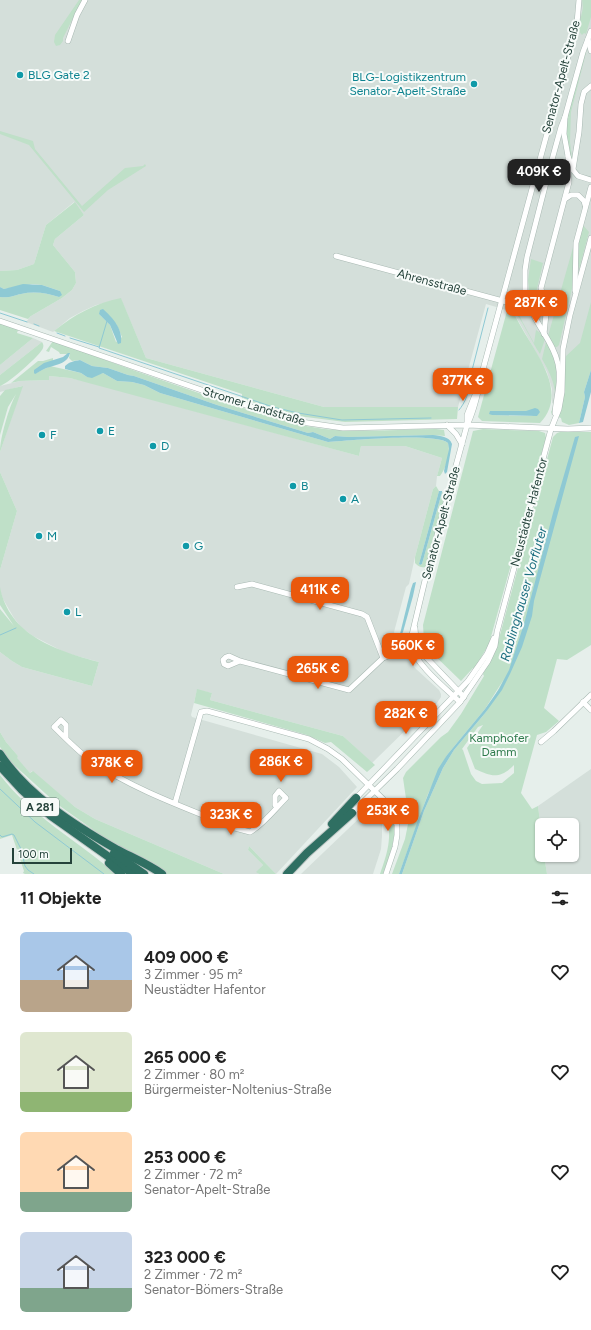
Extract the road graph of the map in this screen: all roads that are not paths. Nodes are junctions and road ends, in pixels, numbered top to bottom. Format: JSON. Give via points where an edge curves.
{"nodes":[{"id":1,"x":85,"y":0,"type":"edge"},
{"id":2,"x":579,"y":0,"type":"edge"},
{"id":3,"x":591,"y":31,"type":"edge"},
{"id":4,"x":588,"y":38,"type":"junction"},
{"id":5,"x":68,"y":41,"type":"dead end"},
{"id":6,"x":591,"y":51,"type":"edge"},
{"id":7,"x":591,"y":86,"type":"edge"},
{"id":8,"x":565,"y":117,"type":"junction"},
{"id":9,"x":568,"y":156,"type":"junction"},
{"id":10,"x":573,"y":170,"type":"junction"},
{"id":11,"x":591,"y":180,"type":"edge"},
{"id":12,"x":569,"y":182,"type":"junction"},
{"id":13,"x":591,"y":187,"type":"edge"},
{"id":14,"x":565,"y":199,"type":"junction"},
{"id":15,"x":585,"y":205,"type":"junction"},
{"id":16,"x":591,"y":238,"type":"edge"},
{"id":17,"x":336,"y":256,"type":"dead end"},
{"id":18,"x":525,"y":279,"type":"junction"},
{"id":19,"x":542,"y":294,"type":"junction"},
{"id":20,"x":575,"y":296,"type":"junction"},
{"id":21,"x":501,"y":301,"type":"junction"},
{"id":22,"x":529,"y":302,"type":"junction"},
{"id":23,"x":518,"y":305,"type":"junction"},
{"id":24,"x":0,"y":321,"type":"edge"},
{"id":25,"x":544,"y":334,"type":"junction"},
{"id":26,"x":552,"y":347,"type":"junction"},
{"id":27,"x":563,"y":349,"type":"junction"},
{"id":28,"x":555,"y":416,"type":"junction"},
{"id":29,"x":447,"y":425,"type":"junction"},
{"id":30,"x":467,"y":425,"type":"junction"},
{"id":31,"x":591,"y":428,"type":"edge"},
{"id":32,"x":552,"y":429,"type":"junction"},
{"id":33,"x":462,"y":444,"type":"junction"},
{"id":34,"x":237,"y":587,"type":"dead end"},
{"id":35,"x":415,"y":622,"type":"junction"},
{"id":36,"x":497,"y":632,"type":"junction"},
{"id":37,"x":418,"y":646,"type":"junction"},
{"id":38,"x":412,"y":648,"type":"junction"},
{"id":39,"x":384,"y":658,"type":"junction"},
{"id":40,"x":240,"y":661,"type":"dead end"},
{"id":41,"x":459,"y":691,"type":"junction"},
{"id":42,"x":591,"y":695,"type":"edge"},
{"id":43,"x":454,"y":697,"type":"junction"},
{"id":44,"x":464,"y":697,"type":"junction"},
{"id":45,"x":460,"y":702,"type":"junction"},
{"id":46,"x":583,"y":702,"type":"junction"},
{"id":47,"x":591,"y":710,"type":"edge"},
{"id":48,"x":66,"y":738,"type":"dead end"},
{"id":49,"x":541,"y":742,"type":"dead end"},
{"id":50,"x":0,"y":754,"type":"edge"},
{"id":51,"x":0,"y":766,"type":"edge"},
{"id":52,"x":369,"y":785,"type":"junction"},
{"id":53,"x":375,"y":791,"type":"junction"},
{"id":54,"x":356,"y":798,"type":"joint"},
{"id":55,"x":175,"y":803,"type":"junction"},
{"id":56,"x":277,"y":807,"type":"dead end"},
{"id":57,"x":352,"y":813,"type":"joint"},
{"id":58,"x":90,"y":833,"type":"junction"},
{"id":59,"x":86,"y":842,"type":"junction"},
{"id":60,"x":307,"y":853,"type":"junction"},
{"id":61,"x":122,"y":874,"type":"edge"},
{"id":62,"x":133,"y":874,"type":"edge"},
{"id":63,"x":144,"y":874,"type":"edge"},
{"id":64,"x":162,"y":874,"type":"edge"},
{"id":65,"x":286,"y":874,"type":"edge"},
{"id":66,"x":386,"y":874,"type":"edge"}],
"edges":[{"from":1,"to":5,"type":"street"},
{"from":2,"to":21,"type":"street","name":"Senator-Apelt-Straße","via":[[577,23]]},
{"from":3,"to":4,"type":"street"},
{"from":4,"to":6,"type":"street"},
{"from":4,"to":8,"type":"street"},
{"from":7,"to":10,"type":"street","via":[[584,92],[581,104]]},
{"from":8,"to":9,"type":"street","via":[[564,134]]},
{"from":8,"to":18,"type":"street","name":"Neustädter Hafentor","via":[[527,257]]},
{"from":9,"to":10,"type":"street"},
{"from":9,"to":12,"type":"street"},
{"from":10,"to":11,"type":"street","via":[[578,176]]},
{"from":10,"to":12,"type":"street"},
{"from":12,"to":14,"type":"street"},
{"from":13,"to":15,"type":"street"},
{"from":14,"to":15,"type":"street","via":[[571,195],[578,195],[584,200]]},
{"from":14,"to":19,"type":"street","via":[[541,288]]},
{"from":15,"to":20,"type":"street","via":[[576,243]]},
{"from":16,"to":20,"type":"street","name":"Neustädter Hafentor"},
{"from":17,"to":21,"type":"street","name":"Ahrensstraße"},
{"from":18,"to":22,"type":"street","name":"Neustädter Hafentor"},
{"from":18,"to":23,"type":"street","name":"Neustädter Hafentor","via":[[525,298]]},
{"from":19,"to":22,"type":"street","name":"Ahrensstraße"},
{"from":19,"to":25,"type":"street","via":[[546,314]]},
{"from":20,"to":27,"type":"street","name":"Neustädter Hafentor"},
{"from":21,"to":23,"type":"street","name":"Ahrensstraße"},
{"from":21,"to":30,"type":"street","name":"Senator-Apelt-Straße"},
{"from":22,"to":23,"type":"street","name":"Ahrensstraße"},
{"from":22,"to":25,"type":"street","name":"Neustädter Hafentor"},
{"from":24,"to":29,"type":"street","name":"Stromer Landstraße","via":[[249,407],[302,422],[343,428]]},
{"from":25,"to":26,"type":"street","name":"Neustädter Hafentor"},
{"from":26,"to":27,"type":"street","via":[[557,350]]},
{"from":26,"to":28,"type":"street","name":"Neustädter Hafentor","via":[[558,362],[559,376]]},
{"from":27,"to":28,"type":"street","name":"Neustädter Hafentor","via":[[562,392]]},
{"from":28,"to":32,"type":"street","name":"Neustädter Hafentor"},
{"from":29,"to":30,"type":"street","name":"Stromer Landstraße"},
{"from":29,"to":33,"type":"street"},
{"from":30,"to":32,"type":"street","name":"Stromer Landstraße"},
{"from":30,"to":33,"type":"street","name":"Senator-Apelt-Straße"},
{"from":31,"to":32,"type":"street","name":"Stromer Landstraße"},
{"from":32,"to":36,"type":"street","name":"Neustädter Hafentor"},
{"from":33,"to":35,"type":"street","name":"Senator-Apelt-Straße"},
{"from":34,"to":39,"type":"street","via":[[252,584],[362,614],[367,617]]},
{"from":35,"to":37,"type":"street","name":"Senator-Apelt-Straße"},
{"from":35,"to":38,"type":"street","name":"Senator-Apelt-Straße","via":[[410,643]]},
{"from":36,"to":41,"type":"street","name":"Neustädter Hafentor","via":[[479,668]]},
{"from":36,"to":44,"type":"street","name":"Neustädter Hafentor","via":[[495,646],[488,661]]},
{"from":37,"to":38,"type":"street"},
{"from":37,"to":41,"type":"street","name":"Senator-Apelt-Straße","via":[[433,666]]},
{"from":38,"to":39,"type":"street"},
{"from":38,"to":43,"type":"street","via":[[424,666]]},
{"from":39,"to":40,"type":"street","via":[[349,690]]},
{"from":41,"to":43,"type":"street"},
{"from":41,"to":44,"type":"street","name":"Senator-Apelt-Straße"},
{"from":42,"to":46,"type":"street"},
{"from":43,"to":45,"type":"street"},
{"from":43,"to":52,"type":"street"},
{"from":44,"to":45,"type":"street"},
{"from":45,"to":53,"type":"street"},
{"from":46,"to":47,"type":"street"},
{"from":46,"to":49,"type":"street"},
{"from":48,"to":55,"type":"street","via":[[89,759],[111,774]]},
{"from":50,"to":58,"type":"highway","number":"A 281","via":[[27,785],[60,814]]},
{"from":51,"to":59,"type":"highway","number":"A 281","via":[[51,816]]},
{"from":52,"to":53,"type":"street"},
{"from":52,"to":54,"type":"street"},
{"from":52,"to":55,"type":"street","via":[[342,759],[313,741],[207,711],[201,712]]},
{"from":53,"to":57,"type":"street"},
{"from":53,"to":66,"type":"street","via":[[390,807],[397,825],[395,847]]},
{"from":54,"to":60,"type":"highway"},
{"from":55,"to":56,"type":"street","via":[[250,832]]},
{"from":57,"to":60,"type":"highway"},
{"from":58,"to":63,"type":"highway","number":"A 281"},
{"from":58,"to":64,"type":"highway"},
{"from":59,"to":61,"type":"highway"},
{"from":59,"to":62,"type":"highway","number":"A 281"},
{"from":60,"to":65,"type":"highway"}]}
